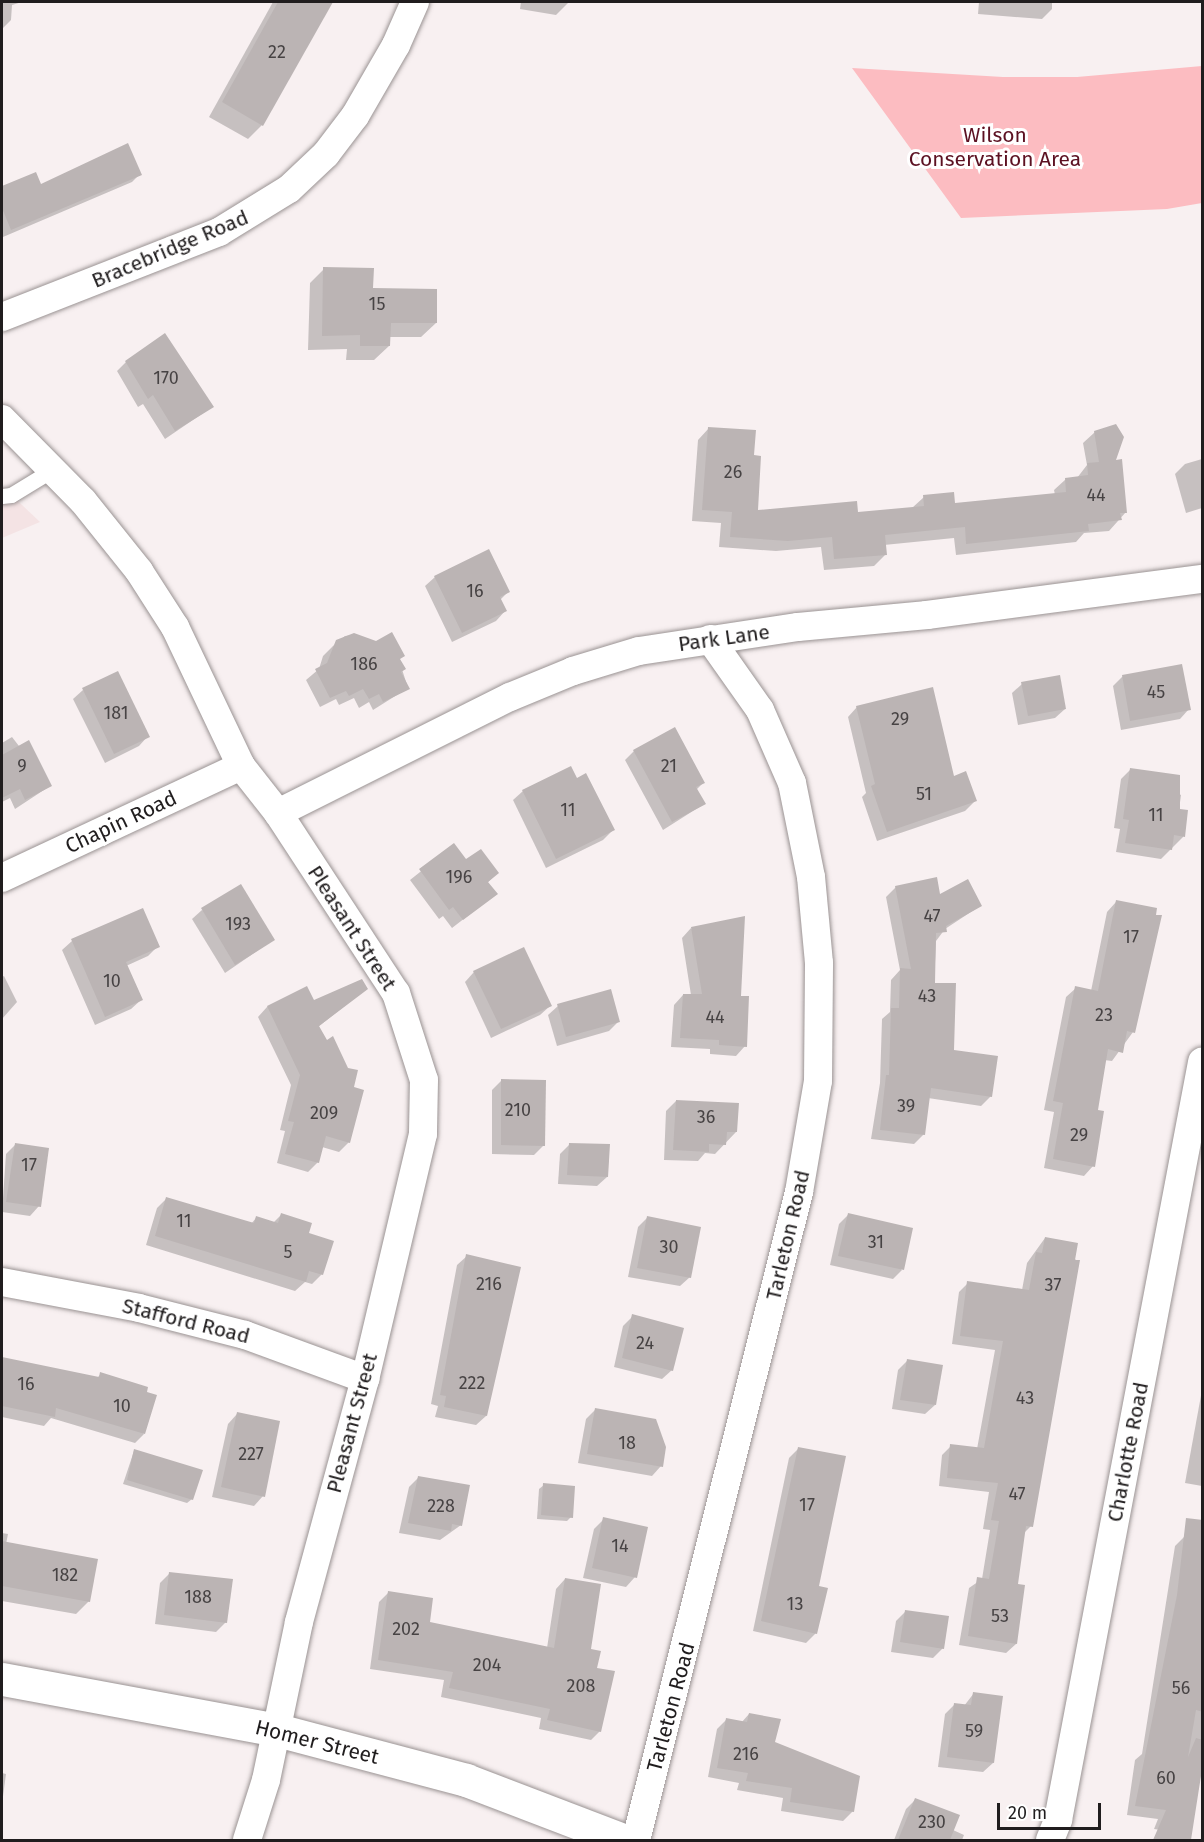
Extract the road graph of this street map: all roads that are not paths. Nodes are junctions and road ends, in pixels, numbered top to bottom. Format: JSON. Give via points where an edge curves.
{"nodes":[{"id":1,"x":415,"y":2,"type":"edge"},
{"id":2,"x":2,"y":317,"type":"edge"},
{"id":3,"x":2,"y":419,"type":"edge"},
{"id":4,"x":52,"y":470,"type":"junction"},
{"id":5,"x":2,"y":496,"type":"edge"},
{"id":6,"x":1203,"y":579,"type":"edge"},
{"id":7,"x":710,"y":639,"type":"junction"},
{"id":8,"x":241,"y":766,"type":"junction"},
{"id":9,"x":278,"y":813,"type":"junction"},
{"id":10,"x":2,"y":878,"type":"edge"},
{"id":11,"x":1203,"y":1062,"type":"edge"},
{"id":12,"x":2,"y":1282,"type":"edge"},
{"id":13,"x":365,"y":1379,"type":"junction"},
{"id":14,"x":2,"y":1679,"type":"edge"},
{"id":15,"x":277,"y":1730,"type":"junction"},
{"id":16,"x":247,"y":1840,"type":"edge"},
{"id":17,"x":623,"y":1840,"type":"edge"},
{"id":18,"x":636,"y":1840,"type":"edge"},
{"id":19,"x":1050,"y":1840,"type":"edge"}],
"edges":[{"from":1,"to":2,"type":"street","name":"Bracebridge Road","via":[[396,45],[355,116],[326,154],[289,189],[219,232]]},
{"from":3,"to":4,"type":"street","name":"Pleasant Street"},
{"from":4,"to":5,"type":"lane","via":[[11,495]]},
{"from":4,"to":8,"type":"street","name":"Pleasant Street","via":[[83,501],[139,571],[175,627]]},
{"from":6,"to":7,"type":"street","name":"Park Lane"},
{"from":7,"to":9,"type":"street","name":"Park Lane","via":[[639,651],[573,671],[443,729]]},
{"from":7,"to":18,"type":"street","name":"Tarleton Road","via":[[760,710],[792,783],[811,877],[819,963],[818,1081],[799,1192]]},
{"from":8,"to":9,"type":"street","name":"Pleasant Street"},
{"from":8,"to":10,"type":"street","name":"Chapin Road"},
{"from":9,"to":13,"type":"street","name":"Pleasant Street","via":[[396,993],[424,1080],[423,1134]]},
{"from":11,"to":19,"type":"street","name":"Charlotte Road","via":[[1058,1820]]},
{"from":12,"to":13,"type":"street","name":"Stafford Road","via":[[128,1305],[245,1335]]},
{"from":13,"to":15,"type":"street","name":"Pleasant Street","via":[[298,1622]]},
{"from":14,"to":15,"type":"street","name":"Homer Street"},
{"from":15,"to":16,"type":"street","name":"Pleasant Street"},
{"from":15,"to":17,"type":"street","name":"Homer Street","via":[[466,1780]]}]}
